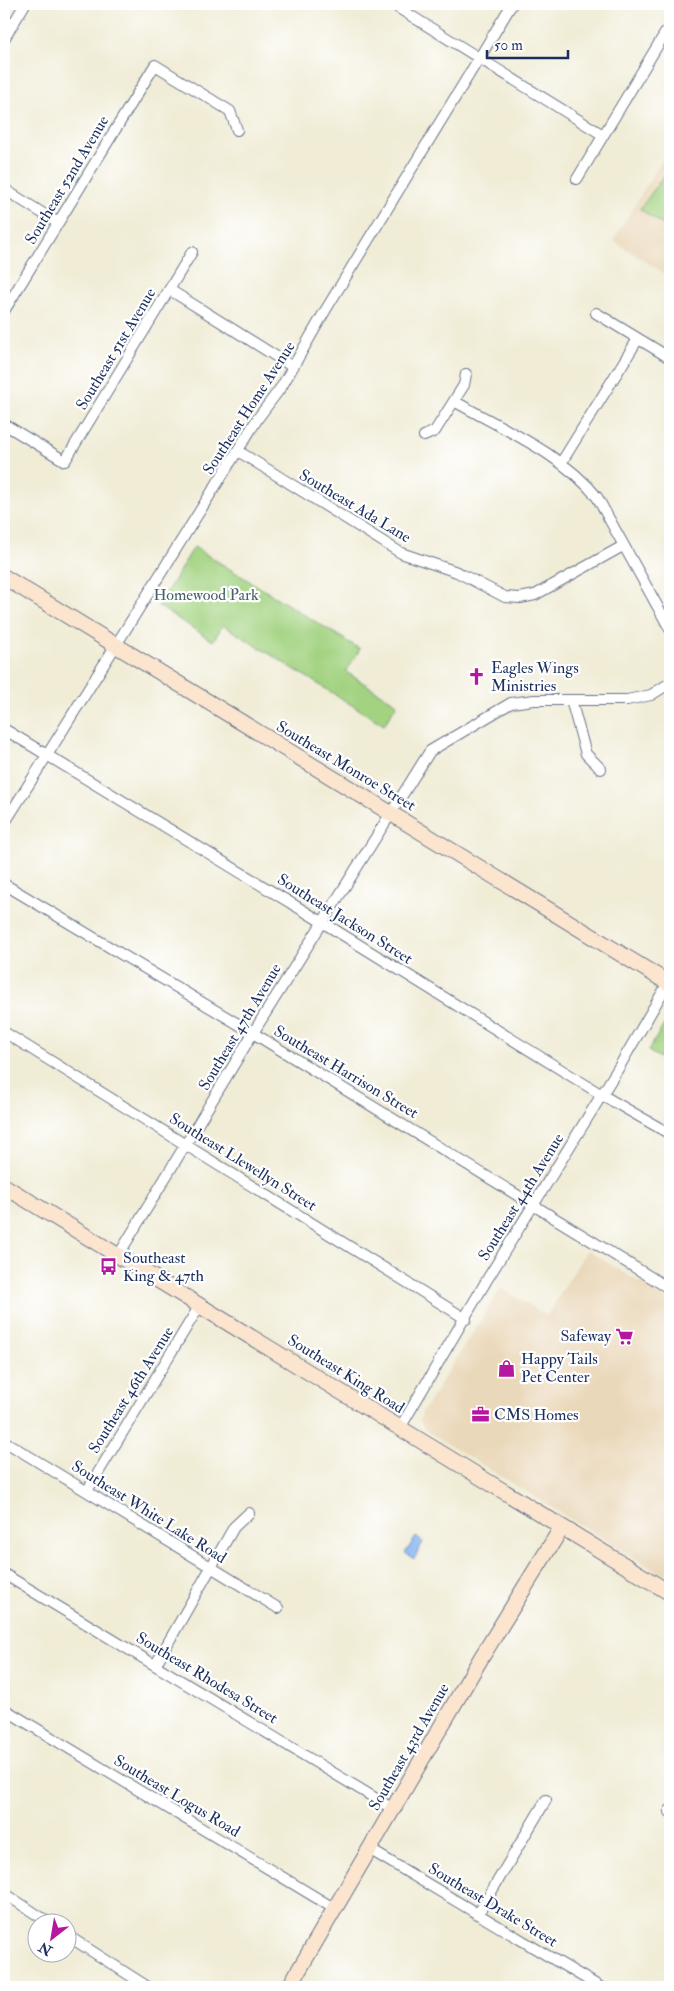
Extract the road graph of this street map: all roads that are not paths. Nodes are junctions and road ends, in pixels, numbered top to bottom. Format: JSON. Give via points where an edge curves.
{"nodes":[{"id":1,"x":25,"y":4,"type":"edge"},
{"id":2,"x":392,"y":4,"type":"edge"},
{"id":3,"x":512,"y":4,"type":"edge"},
{"id":4,"x":670,"y":24,"type":"edge"},
{"id":5,"x":4,"y":39,"type":"edge"},
{"id":6,"x":478,"y":58,"type":"junction"},
{"id":7,"x":237,"y":130,"type":"dead end"},
{"id":8,"x":603,"y":135,"type":"junction"},
{"id":9,"x":577,"y":179,"type":"dead end"},
{"id":10,"x":4,"y":189,"type":"edge"},
{"id":11,"x":58,"y":223,"type":"junction"},
{"id":12,"x":192,"y":252,"type":"dead end"},
{"id":13,"x":170,"y":290,"type":"junction"},
{"id":14,"x":4,"y":311,"type":"edge"},
{"id":15,"x":596,"y":313,"type":"dead end"},
{"id":16,"x":638,"y":339,"type":"junction"},
{"id":17,"x":670,"y":358,"type":"edge"},
{"id":18,"x":293,"y":367,"type":"junction"},
{"id":19,"x":466,"y":374,"type":"dead end"},
{"id":20,"x":454,"y":401,"type":"junction"},
{"id":21,"x":4,"y":424,"type":"edge"},
{"id":22,"x":424,"y":436,"type":"dead end"},
{"id":23,"x":238,"y":451,"type":"junction"},
{"id":24,"x":561,"y":464,"type":"junction"},
{"id":25,"x":623,"y":546,"type":"junction"},
{"id":26,"x":4,"y":577,"type":"edge"},
{"id":27,"x":670,"y":629,"type":"edge"},
{"id":28,"x":116,"y":646,"type":"junction"},
{"id":29,"x":670,"y":683,"type":"edge"},
{"id":30,"x":571,"y":700,"type":"junction"},
{"id":31,"x":4,"y":730,"type":"edge"},
{"id":32,"x":47,"y":755,"type":"junction"},
{"id":33,"x":602,"y":769,"type":"dead end"},
{"id":34,"x":390,"y":814,"type":"junction"},
{"id":35,"x":4,"y":824,"type":"edge"},
{"id":36,"x":4,"y":884,"type":"edge"},
{"id":37,"x":322,"y":922,"type":"junction"},
{"id":38,"x":669,"y":984,"type":"edge"},
{"id":39,"x":4,"y":1032,"type":"edge"},
{"id":40,"x":253,"y":1033,"type":"junction"},
{"id":41,"x":602,"y":1095,"type":"junction"},
{"id":42,"x":670,"y":1134,"type":"edge"},
{"id":43,"x":186,"y":1144,"type":"junction"},
{"id":44,"x":4,"y":1186,"type":"edge"},
{"id":45,"x":534,"y":1205,"type":"junction"},
{"id":46,"x":118,"y":1256,"type":"junction"},
{"id":47,"x":670,"y":1289,"type":"edge"},
{"id":48,"x":200,"y":1305,"type":"junction"},
{"id":49,"x":466,"y":1319,"type":"junction"},
{"id":50,"x":400,"y":1428,"type":"junction"},
{"id":51,"x":4,"y":1442,"type":"edge"},
{"id":52,"x":87,"y":1491,"type":"junction"},
{"id":53,"x":249,"y":1513,"type":"dead end"},
{"id":54,"x":562,"y":1527,"type":"junction"},
{"id":55,"x":211,"y":1568,"type":"junction"},
{"id":56,"x":4,"y":1574,"type":"edge"},
{"id":57,"x":670,"y":1593,"type":"edge"},
{"id":58,"x":278,"y":1608,"type":"dead end"},
{"id":59,"x":156,"y":1664,"type":"junction"},
{"id":60,"x":4,"y":1709,"type":"edge"},
{"id":61,"x":546,"y":1800,"type":"dead end"},
{"id":62,"x":393,"y":1809,"type":"junction"},
{"id":63,"x":369,"y":1849,"type":"junction"},
{"id":64,"x":4,"y":1893,"type":"edge"},
{"id":65,"x":335,"y":1909,"type":"junction"},
{"id":66,"x":36,"y":1914,"type":"edge"},
{"id":67,"x":478,"y":1914,"type":"junction"},
{"id":68,"x":78,"y":1942,"type":"edge"},
{"id":69,"x":148,"y":1987,"type":"edge"},
{"id":70,"x":289,"y":1987,"type":"edge"},
{"id":71,"x":600,"y":1987,"type":"edge"}],
"edges":[{"from":1,"to":5,"type":"street"},
{"from":2,"to":6,"type":"street"},
{"from":3,"to":6,"type":"street","name":"Southeast Home Avenue"},
{"from":4,"to":8,"type":"street"},
{"from":6,"to":8,"type":"street"},
{"from":6,"to":18,"type":"street","name":"Southeast Home Avenue"},
{"from":7,"to":11,"type":"street","name":"Southeast 52nd Avenue","via":[[230,112],[155,64]]},
{"from":8,"to":9,"type":"street"},
{"from":10,"to":11,"type":"street"},
{"from":11,"to":14,"type":"street","name":"Southeast 52nd Avenue"},
{"from":12,"to":13,"type":"street","name":"Southeast 51st Avenue"},
{"from":13,"to":18,"type":"street"},
{"from":13,"to":21,"type":"street","name":"Southeast 51st Avenue","via":[[65,461]]},
{"from":15,"to":16,"type":"street"},
{"from":16,"to":17,"type":"street"},
{"from":16,"to":24,"type":"street"},
{"from":18,"to":23,"type":"street","name":"Southeast Home Avenue"},
{"from":19,"to":20,"type":"street","via":[[464,385]]},
{"from":20,"to":22,"type":"street","via":[[435,431]]},
{"from":20,"to":24,"type":"street"},
{"from":23,"to":25,"type":"street","name":"Southeast Ada Lane","via":[[401,553],[457,572],[505,597],[535,595]]},
{"from":23,"to":28,"type":"street","name":"Southeast Home Avenue"},
{"from":24,"to":25,"type":"street","via":[[577,474],[597,497]]},
{"from":25,"to":27,"type":"street"},
{"from":26,"to":28,"type":"street","name":"Southeast Monroe Street"},
{"from":28,"to":32,"type":"street","name":"Southeast Home Avenue"},
{"from":28,"to":34,"type":"street","name":"Southeast Monroe Street"},
{"from":29,"to":30,"type":"street","name":"Southeast 47th Avenue","via":[[643,698]]},
{"from":30,"to":33,"type":"street","via":[[586,754]]},
{"from":30,"to":34,"type":"street","name":"Southeast 47th Avenue","via":[[511,703],[439,744],[420,764]]},
{"from":31,"to":32,"type":"street","name":"Southeast Jackson Street"},
{"from":32,"to":35,"type":"street","name":"Southeast Home Avenue"},
{"from":32,"to":37,"type":"street","name":"Southeast Jackson Street"},
{"from":34,"to":37,"type":"street","name":"Southeast 47th Avenue"},
{"from":34,"to":38,"type":"street","name":"Southeast Monroe Street"},
{"from":36,"to":40,"type":"street","name":"Southeast Harrison Street"},
{"from":37,"to":40,"type":"street","name":"Southeast 47th Avenue"},
{"from":37,"to":41,"type":"street","name":"Southeast Jackson Street"},
{"from":38,"to":41,"type":"street","name":"Southeast 44th Avenue"},
{"from":39,"to":43,"type":"street","name":"Southeast Llewellyn Street"},
{"from":40,"to":43,"type":"street","name":"Southeast 47th Avenue"},
{"from":40,"to":45,"type":"street","name":"Southeast Harrison Street"},
{"from":41,"to":42,"type":"street","name":"Southeast Jackson Street"},
{"from":41,"to":45,"type":"street","name":"Southeast 44th Avenue"},
{"from":43,"to":46,"type":"street","name":"Southeast 47th Avenue"},
{"from":43,"to":49,"type":"street","name":"Southeast Llewellyn Street"},
{"from":44,"to":46,"type":"street","name":"Southeast King Road"},
{"from":45,"to":47,"type":"street","name":"Southeast Harrison Street"},
{"from":45,"to":49,"type":"street","name":"Southeast 44th Avenue"},
{"from":46,"to":48,"type":"street","name":"Southeast King Road"},
{"from":48,"to":50,"type":"street","name":"Southeast King Road"},
{"from":48,"to":52,"type":"street","name":"Southeast 46th Avenue"},
{"from":49,"to":50,"type":"street","name":"Southeast 44th Avenue"},
{"from":50,"to":54,"type":"street","name":"Southeast King Road"},
{"from":51,"to":52,"type":"street","name":"Southeast White Lake Road"},
{"from":52,"to":55,"type":"street","name":"Southeast White Lake Road"},
{"from":53,"to":55,"type":"street","via":[[234,1527]]},
{"from":54,"to":57,"type":"street","name":"Southeast King Road"},
{"from":54,"to":62,"type":"street","name":"Southeast 43rd Avenue"},
{"from":55,"to":58,"type":"street","name":"Southeast White Lake Road"},
{"from":55,"to":59,"type":"street"},
{"from":56,"to":59,"type":"street","name":"Southeast Rhodesa Street"},
{"from":59,"to":62,"type":"street","name":"Southeast Rhodesa Street"},
{"from":60,"to":65,"type":"street","name":"Southeast Logus Road"},
{"from":61,"to":67,"type":"street"},
{"from":62,"to":63,"type":"street","name":"Southeast 43rd Avenue"},
{"from":63,"to":65,"type":"street","name":"Southeast 43rd Avenue"},
{"from":63,"to":67,"type":"street","name":"Southeast Drake Street"},
{"from":64,"to":66,"type":"street"},
{"from":65,"to":70,"type":"street","name":"Southeast 43rd Avenue"},
{"from":67,"to":71,"type":"street","name":"Southeast Drake Street"},
{"from":68,"to":69,"type":"street"}]}
